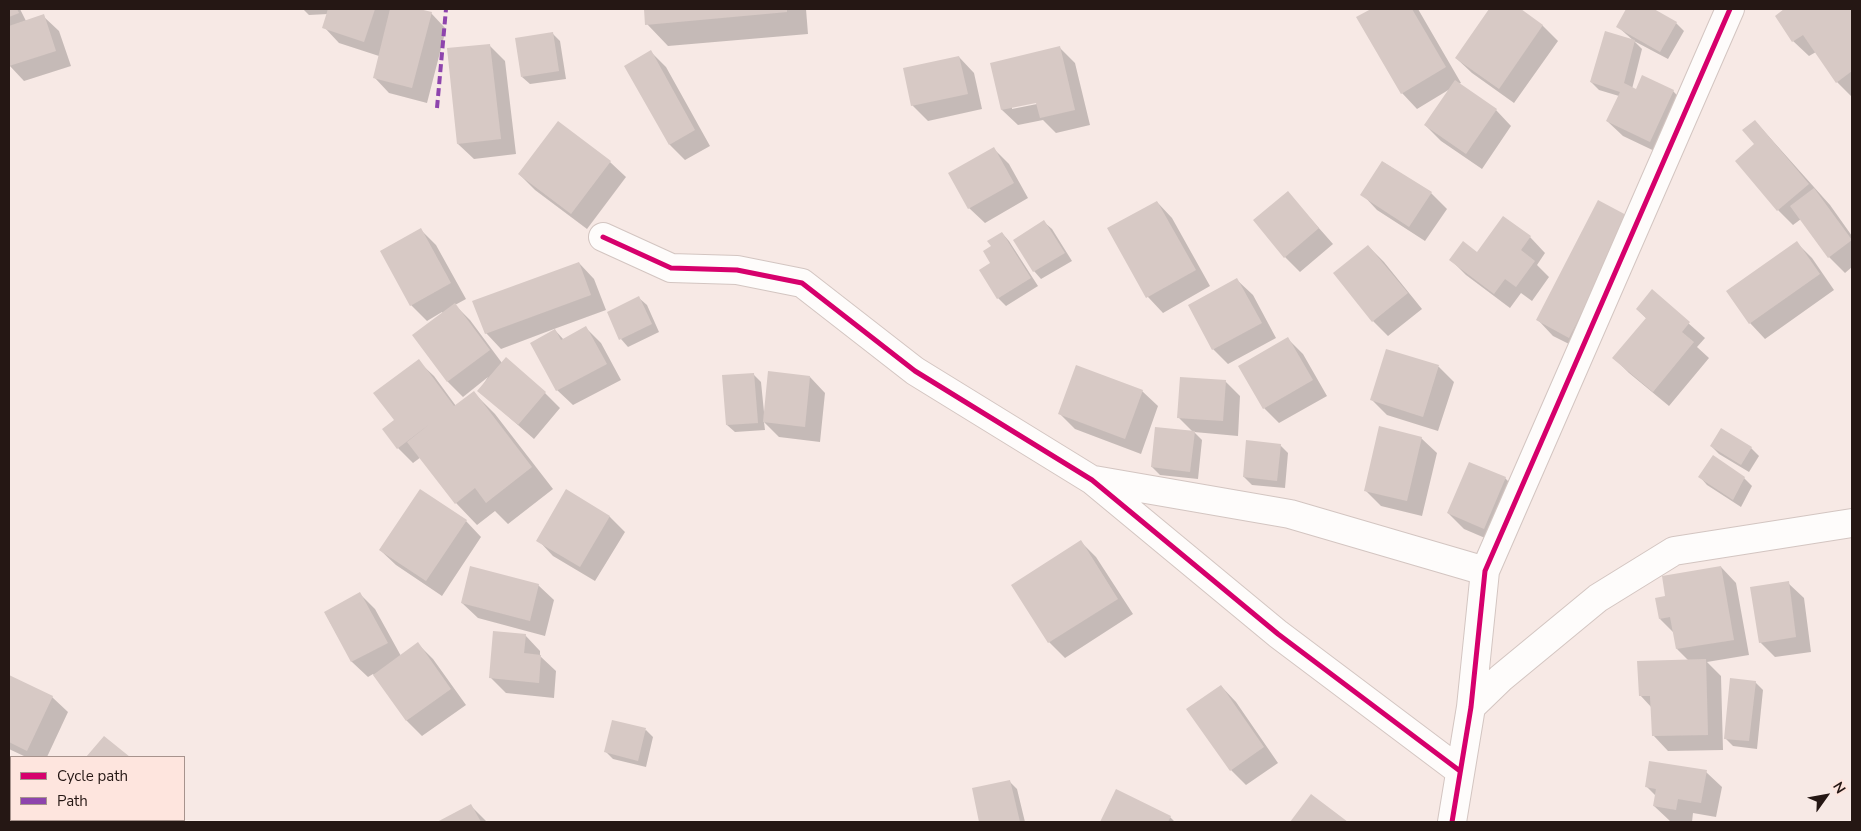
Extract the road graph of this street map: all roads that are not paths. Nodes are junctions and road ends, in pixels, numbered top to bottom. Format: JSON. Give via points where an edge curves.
{"nodes":[{"id":1,"x":1730,"y":9,"type":"edge"},
{"id":2,"x":603,"y":237,"type":"dead end"},
{"id":3,"x":1092,"y":480,"type":"junction"},
{"id":4,"x":1852,"y":523,"type":"edge"},
{"id":5,"x":1486,"y":572,"type":"junction"},
{"id":6,"x":1471,"y":708,"type":"junction"},
{"id":7,"x":1460,"y":771,"type":"junction"},
{"id":8,"x":1452,"y":822,"type":"edge"}],
"edges":[{"from":1,"to":5,"type":"street"},
{"from":2,"to":3,"type":"street","via":[[671,268],[738,270],[802,283],[915,372]]},
{"from":3,"to":5,"type":"street","via":[[1290,514]]},
{"from":3,"to":7,"type":"street","via":[[1278,634]]},
{"from":4,"to":6,"type":"street","via":[[1674,551],[1598,598]]},
{"from":5,"to":6,"type":"street"},
{"from":6,"to":7,"type":"street"},
{"from":7,"to":8,"type":"street"}]}
